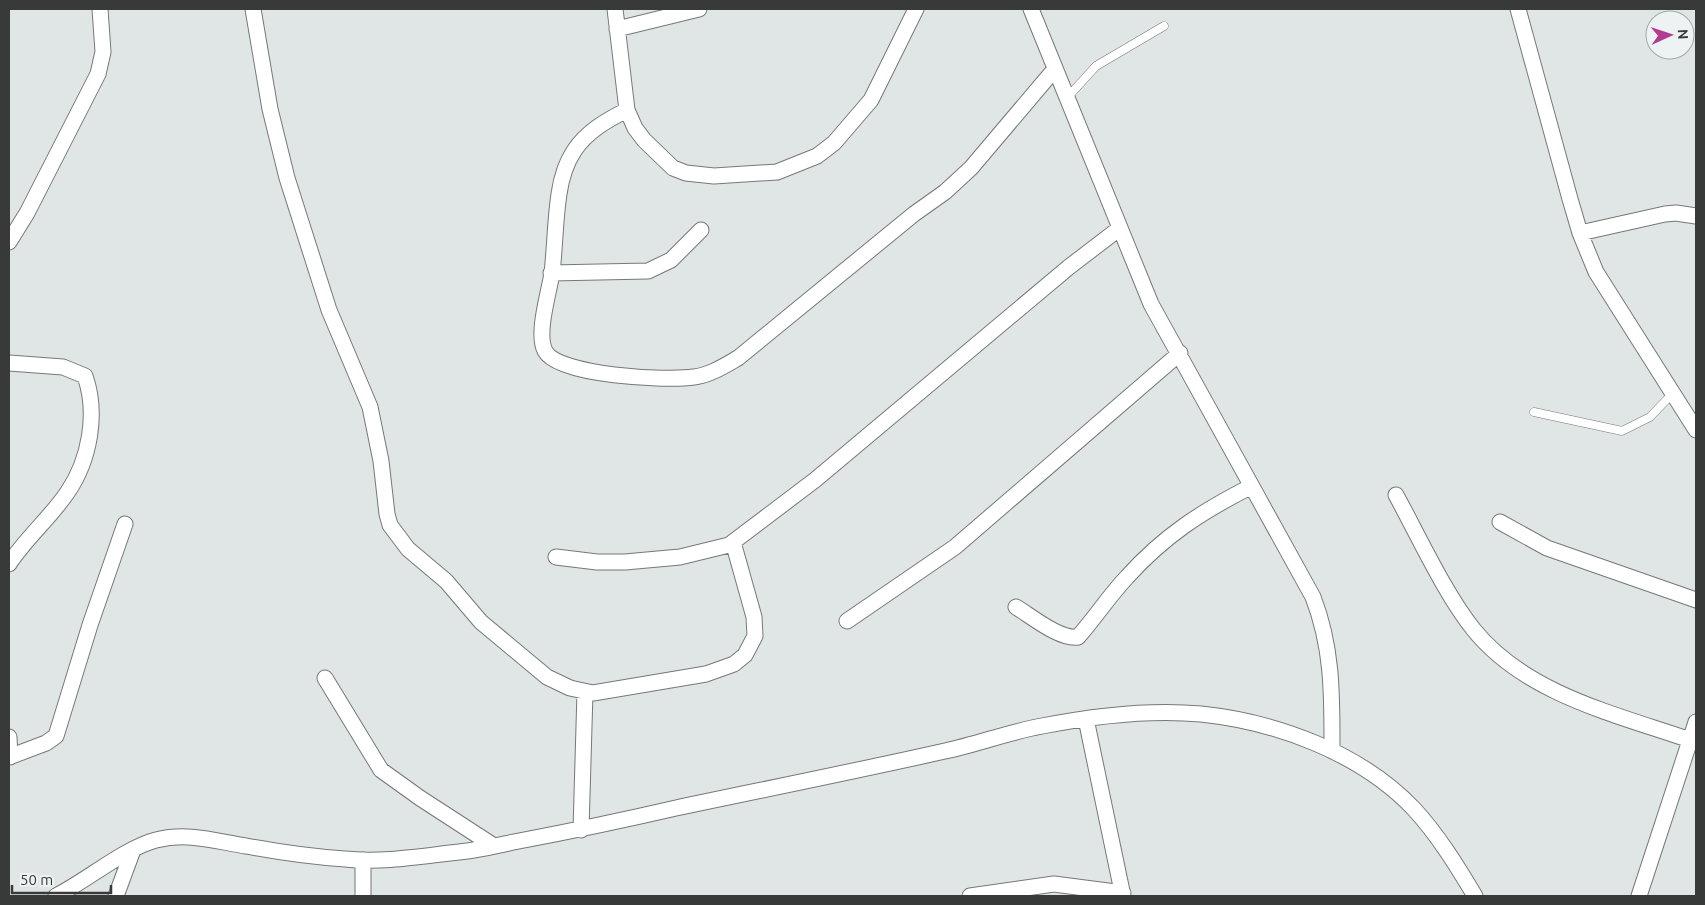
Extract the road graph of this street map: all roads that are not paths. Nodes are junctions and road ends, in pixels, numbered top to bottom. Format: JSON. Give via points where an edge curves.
{"nodes":[{"id":1,"x":100,"y":9,"type":"edge"},
{"id":2,"x":253,"y":9,"type":"edge"},
{"id":3,"x":615,"y":9,"type":"edge"},
{"id":4,"x":699,"y":9,"type":"edge"},
{"id":5,"x":916,"y":9,"type":"edge"},
{"id":6,"x":1031,"y":9,"type":"edge"},
{"id":7,"x":1518,"y":9,"type":"edge"},
{"id":8,"x":1164,"y":26,"type":"dead end"},
{"id":9,"x":616,"y":29,"type":"junction"},
{"id":10,"x":1054,"y":70,"type":"junction"},
{"id":11,"x":1066,"y":99,"type":"junction"},
{"id":12,"x":627,"y":110,"type":"junction"},
{"id":13,"x":1696,"y":216,"type":"edge"},
{"id":14,"x":1120,"y":228,"type":"junction"},
{"id":15,"x":701,"y":230,"type":"dead end"},
{"id":16,"x":1580,"y":233,"type":"junction"},
{"id":17,"x":9,"y":242,"type":"edge"},
{"id":18,"x":552,"y":273,"type":"junction"},
{"id":19,"x":1180,"y":353,"type":"junction"},
{"id":20,"x":9,"y":363,"type":"edge"},
{"id":21,"x":1674,"y":392,"type":"junction"},
{"id":22,"x":1534,"y":412,"type":"dead end"},
{"id":23,"x":1696,"y":430,"type":"edge"},
{"id":24,"x":1250,"y":487,"type":"junction"},
{"id":25,"x":1396,"y":495,"type":"dead end"},
{"id":26,"x":1500,"y":522,"type":"dead end"},
{"id":27,"x":125,"y":524,"type":"dead end"},
{"id":28,"x":733,"y":542,"type":"junction"},
{"id":29,"x":556,"y":557,"type":"dead end"},
{"id":30,"x":9,"y":564,"type":"edge"},
{"id":31,"x":1696,"y":600,"type":"edge"},
{"id":32,"x":1016,"y":606,"type":"dead end"},
{"id":33,"x":846,"y":621,"type":"dead end"},
{"id":34,"x":325,"y":678,"type":"dead end"},
{"id":35,"x":585,"y":692,"type":"junction"},
{"id":36,"x":1086,"y":719,"type":"junction"},
{"id":37,"x":1696,"y":722,"type":"edge"},
{"id":38,"x":9,"y":737,"type":"edge"},
{"id":39,"x":1690,"y":740,"type":"junction"},
{"id":40,"x":1332,"y":751,"type":"junction"},
{"id":41,"x":10,"y":757,"type":"edge"},
{"id":42,"x":1690,"y":760,"type":"edge"},
{"id":43,"x":581,"y":830,"type":"junction"},
{"id":44,"x":494,"y":846,"type":"junction"},
{"id":45,"x":133,"y":850,"type":"junction"},
{"id":46,"x":362,"y":860,"type":"junction"},
{"id":47,"x":1123,"y":894,"type":"edge"},
{"id":48,"x":56,"y":896,"type":"edge"},
{"id":49,"x":116,"y":896,"type":"edge"},
{"id":50,"x":363,"y":896,"type":"edge"},
{"id":51,"x":970,"y":896,"type":"edge"},
{"id":52,"x":1475,"y":896,"type":"edge"},
{"id":53,"x":1639,"y":896,"type":"edge"}],
"edges":[{"from":1,"to":17,"type":"street","via":[[103,52],[98,74]]},
{"from":2,"to":35,"type":"street","via":[[270,109],[287,178],[329,310],[370,408],[390,525],[408,549],[438,573],[501,640],[552,680]]},
{"from":3,"to":9,"type":"street"},
{"from":4,"to":9,"type":"street"},
{"from":5,"to":12,"type":"street","via":[[871,100],[834,143],[800,165],[777,172],[748,175],[686,173],[673,168],[644,140]]},
{"from":6,"to":10,"type":"street"},
{"from":7,"to":16,"type":"street"},
{"from":8,"to":11,"type":"lane","via":[[1096,66]]},
{"from":9,"to":12,"type":"street"},
{"from":10,"to":11,"type":"street"},
{"from":10,"to":18,"type":"street","via":[[971,168],[945,192],[738,358],[718,370],[672,380],[635,378],[572,367],[552,360],[546,353],[542,336]]},
{"from":11,"to":14,"type":"street"},
{"from":12,"to":18,"type":"street","via":[[595,129],[573,152],[559,194]]},
{"from":13,"to":16,"type":"street","via":[[1665,214]]},
{"from":14,"to":19,"type":"street","via":[[1151,304]]},
{"from":14,"to":28,"type":"street","via":[[776,512]]},
{"from":15,"to":18,"type":"street","via":[[672,260],[648,271]]},
{"from":16,"to":21,"type":"street","via":[[1596,272]]},
{"from":19,"to":24,"type":"street"},
{"from":19,"to":33,"type":"street","via":[[962,541]]},
{"from":20,"to":30,"type":"street","via":[[63,367],[85,376],[91,421],[81,468],[68,492],[22,544]]},
{"from":21,"to":22,"type":"lane","via":[[1650,417],[1622,431]]},
{"from":21,"to":23,"type":"street"},
{"from":24,"to":32,"type":"street","via":[[1196,516],[1166,539],[1127,577],[1078,637],[1060,634]]},
{"from":24,"to":40,"type":"street","via":[[1305,582],[1320,618],[1330,661]]},
{"from":25,"to":39,"type":"street","via":[[1462,614],[1491,649],[1509,664],[1563,694]]},
{"from":26,"to":31,"type":"street","via":[[1554,551]]},
{"from":27,"to":41,"type":"street","via":[[56,736]]},
{"from":28,"to":29,"type":"street","via":[[702,553],[625,562]]},
{"from":28,"to":35,"type":"street","via":[[754,617],[755,636],[745,655],[734,664],[706,674],[640,687]]},
{"from":34,"to":44,"type":"street","via":[[381,770]]},
{"from":35,"to":43,"type":"street"},
{"from":36,"to":40,"type":"street","via":[[1132,714],[1203,714],[1251,723]]},
{"from":36,"to":43,"type":"street","via":[[1041,726],[949,750]]},
{"from":36,"to":47,"type":"street"},
{"from":37,"to":39,"type":"street"},
{"from":38,"to":41,"type":"street"},
{"from":39,"to":42,"type":"street"},
{"from":40,"to":52,"type":"street","via":[[1371,772],[1414,809],[1446,848]]},
{"from":42,"to":53,"type":"street"},
{"from":43,"to":44,"type":"street"},
{"from":44,"to":46,"type":"street","via":[[462,852]]},
{"from":45,"to":46,"type":"street","via":[[150,841],[190,835],[249,847]]},
{"from":45,"to":48,"type":"street"},
{"from":45,"to":49,"type":"street"},
{"from":46,"to":50,"type":"street"},
{"from":47,"to":51,"type":"street","via":[[1054,884]]}]}
